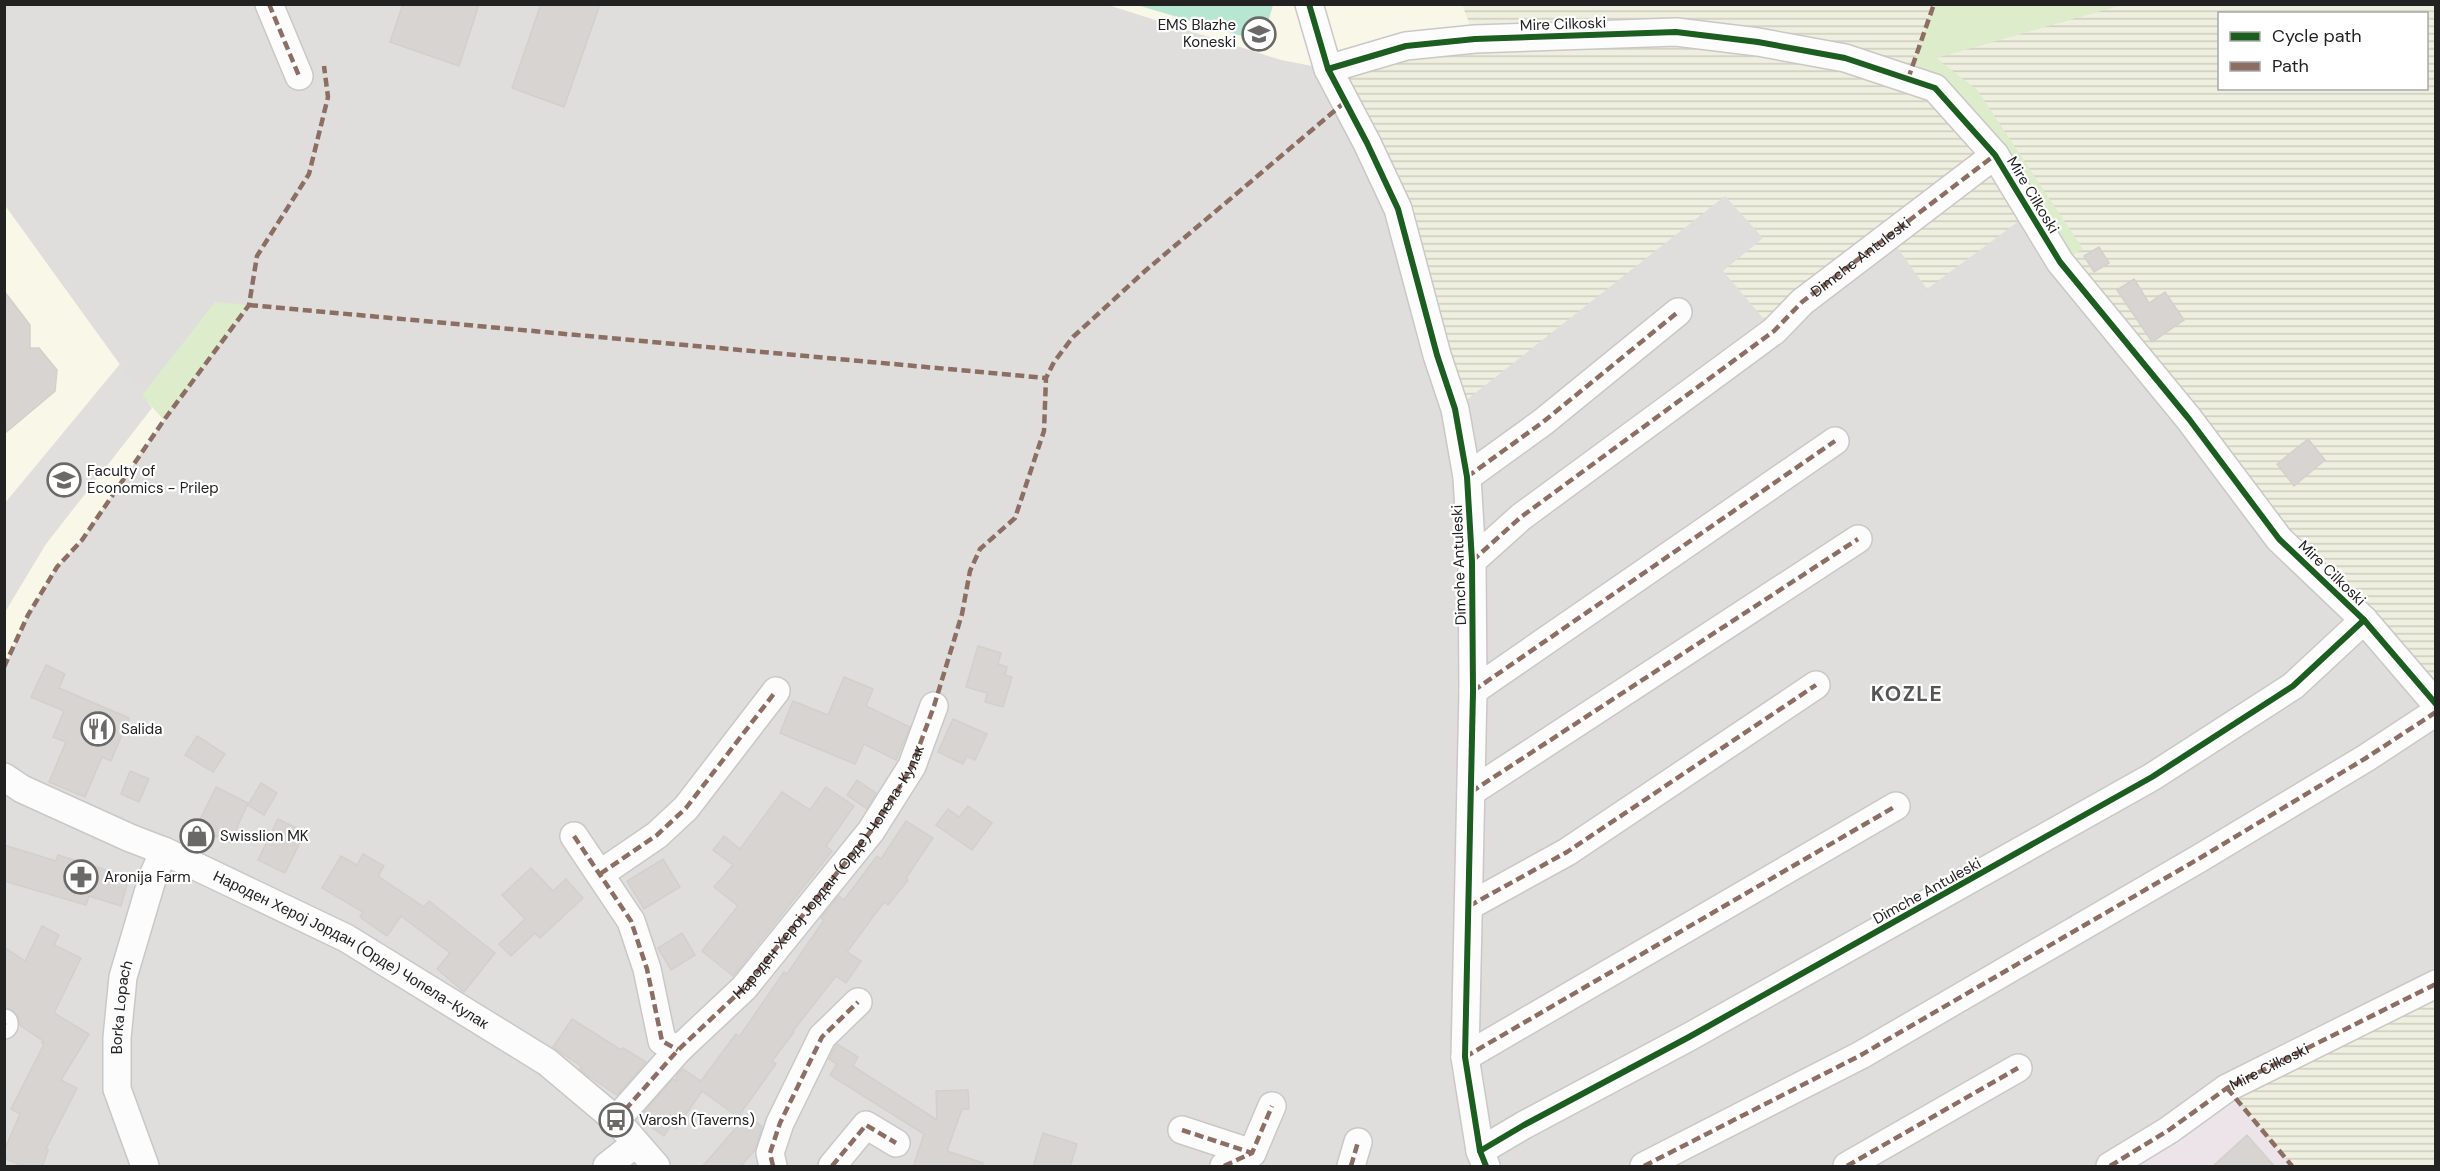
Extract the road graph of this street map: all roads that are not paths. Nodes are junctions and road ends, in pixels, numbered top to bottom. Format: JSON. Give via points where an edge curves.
{"nodes":[{"id":1,"x":269,"y":4,"type":"edge"},
{"id":2,"x":1309,"y":4,"type":"edge"},
{"id":3,"x":1328,"y":69,"type":"junction"},
{"id":4,"x":299,"y":76,"type":"dead end"},
{"id":5,"x":1995,"y":155,"type":"junction"},
{"id":6,"x":1678,"y":312,"type":"dead end"},
{"id":7,"x":1835,"y":441,"type":"dead end"},
{"id":8,"x":1467,"y":477,"type":"junction"},
{"id":9,"x":1858,"y":539,"type":"dead end"},
{"id":10,"x":1472,"y":561,"type":"junction"},
{"id":11,"x":2364,"y":620,"type":"junction"},
{"id":12,"x":1816,"y":685,"type":"dead end"},
{"id":13,"x":776,"y":691,"type":"dead end"},
{"id":14,"x":1473,"y":691,"type":"junction"},
{"id":15,"x":2436,"y":705,"type":"edge"},
{"id":16,"x":934,"y":706,"type":"dead end"},
{"id":17,"x":2436,"y":712,"type":"edge"},
{"id":18,"x":4,"y":777,"type":"edge"},
{"id":19,"x":1471,"y":792,"type":"junction"},
{"id":20,"x":1896,"y":806,"type":"dead end"},
{"id":21,"x":574,"y":836,"type":"dead end"},
{"id":22,"x":164,"y":851,"type":"junction"},
{"id":23,"x":600,"y":874,"type":"junction"},
{"id":24,"x":1469,"y":906,"type":"junction"},
{"id":25,"x":2436,"y":984,"type":"edge"},
{"id":26,"x":858,"y":1002,"type":"dead end"},
{"id":27,"x":678,"y":1050,"type":"junction"},
{"id":28,"x":1465,"y":1057,"type":"junction"},
{"id":29,"x":2018,"y":1068,"type":"dead end"},
{"id":30,"x":1272,"y":1106,"type":"dead end"},
{"id":31,"x":616,"y":1120,"type":"junction"},
{"id":32,"x":1182,"y":1130,"type":"dead end"},
{"id":33,"x":896,"y":1143,"type":"dead end"},
{"id":34,"x":634,"y":1144,"type":"junction"},
{"id":35,"x":1252,"y":1153,"type":"junction"},
{"id":36,"x":1483,"y":1159,"type":"edge"},
{"id":37,"x":145,"y":1167,"type":"edge"},
{"id":38,"x":607,"y":1167,"type":"edge"},
{"id":39,"x":656,"y":1167,"type":"edge"},
{"id":40,"x":772,"y":1167,"type":"edge"},
{"id":41,"x":832,"y":1167,"type":"edge"},
{"id":42,"x":1224,"y":1167,"type":"edge"},
{"id":43,"x":1644,"y":1167,"type":"edge"},
{"id":44,"x":1847,"y":1167,"type":"edge"},
{"id":45,"x":2110,"y":1167,"type":"edge"}],
"edges":[{"from":1,"to":4,"type":"street"},
{"from":2,"to":3,"type":"street","name":"Dimche Antuleski"},
{"from":3,"to":5,"type":"street","name":"Mire Cilkoski","via":[[1406,46],[1475,39],[1676,32],[1758,42],[1845,58],[1935,88]]},
{"from":3,"to":8,"type":"street","name":"Dimche Antuleski","via":[[1398,210],[1455,409]]},
{"from":5,"to":10,"type":"street","name":"Dimche Antuleski","via":[[1802,302],[1774,331],[1521,517]]},
{"from":5,"to":11,"type":"street","name":"Mire Cilkoski","via":[[2060,262],[2189,419],[2279,539]]},
{"from":6,"to":8,"type":"street","via":[[1543,422]]},
{"from":7,"to":14,"type":"street"},
{"from":8,"to":10,"type":"street","name":"Dimche Antuleski"},
{"from":9,"to":19,"type":"street"},
{"from":10,"to":14,"type":"street","name":"Dimche Antuleski"},
{"from":11,"to":15,"type":"street","name":"Mire Cilkoski"},
{"from":11,"to":36,"type":"street","name":"Dimche Antuleski","via":[[2293,686],[2152,777],[1689,1037],[1524,1125]]},
{"from":12,"to":24,"type":"street","via":[[1567,852]]},
{"from":13,"to":23,"type":"street","via":[[687,808],[657,835]]},
{"from":14,"to":19,"type":"street","name":"Dimche Antuleski"},
{"from":16,"to":27,"type":"street","name":"Народен Херој Јордан (Орде) Чопела-Кулак","via":[[912,766],[872,831],[744,988]]},
{"from":17,"to":43,"type":"street","via":[[2219,846],[1861,1055]]},
{"from":18,"to":22,"type":"street","name":"Народен Херој Јордан (Орде) Чопела-Кулак","via":[[22,789]]},
{"from":19,"to":24,"type":"street","name":"Dimche Antuleski"},
{"from":20,"to":28,"type":"street"},
{"from":21,"to":23,"type":"street"},
{"from":22,"to":31,"type":"street","name":"Народен Херој Јордан (Орде) Чопела-Кулак","via":[[346,938],[547,1062]]},
{"from":22,"to":37,"type":"street","name":"Borka Lopach","via":[[123,977],[117,1038],[117,1089]]},
{"from":23,"to":27,"type":"street","via":[[632,921],[662,1041]]},
{"from":24,"to":28,"type":"street","name":"Dimche Antuleski"},
{"from":25,"to":45,"type":"street","name":"Mire Cilkoski","via":[[2227,1088]]},
{"from":26,"to":40,"type":"street","via":[[822,1037],[780,1123],[770,1153]]},
{"from":27,"to":31,"type":"street","name":"Народен Херој Јордан (Орде) Чопела-Кулак"},
{"from":28,"to":36,"type":"street","name":"Dimche Antuleski"},
{"from":29,"to":44,"type":"street"},
{"from":30,"to":35,"type":"street"},
{"from":31,"to":34,"type":"street","name":"Народен Херој Јордан (Орде) Чопела-Кулак"},
{"from":32,"to":35,"type":"street"},
{"from":33,"to":41,"type":"street","via":[[866,1125]]},
{"from":34,"to":38,"type":"street"},
{"from":34,"to":39,"type":"street","name":"Народен Херој Јордан (Орде) Чопела-Кулак"},
{"from":35,"to":42,"type":"street"}]}
